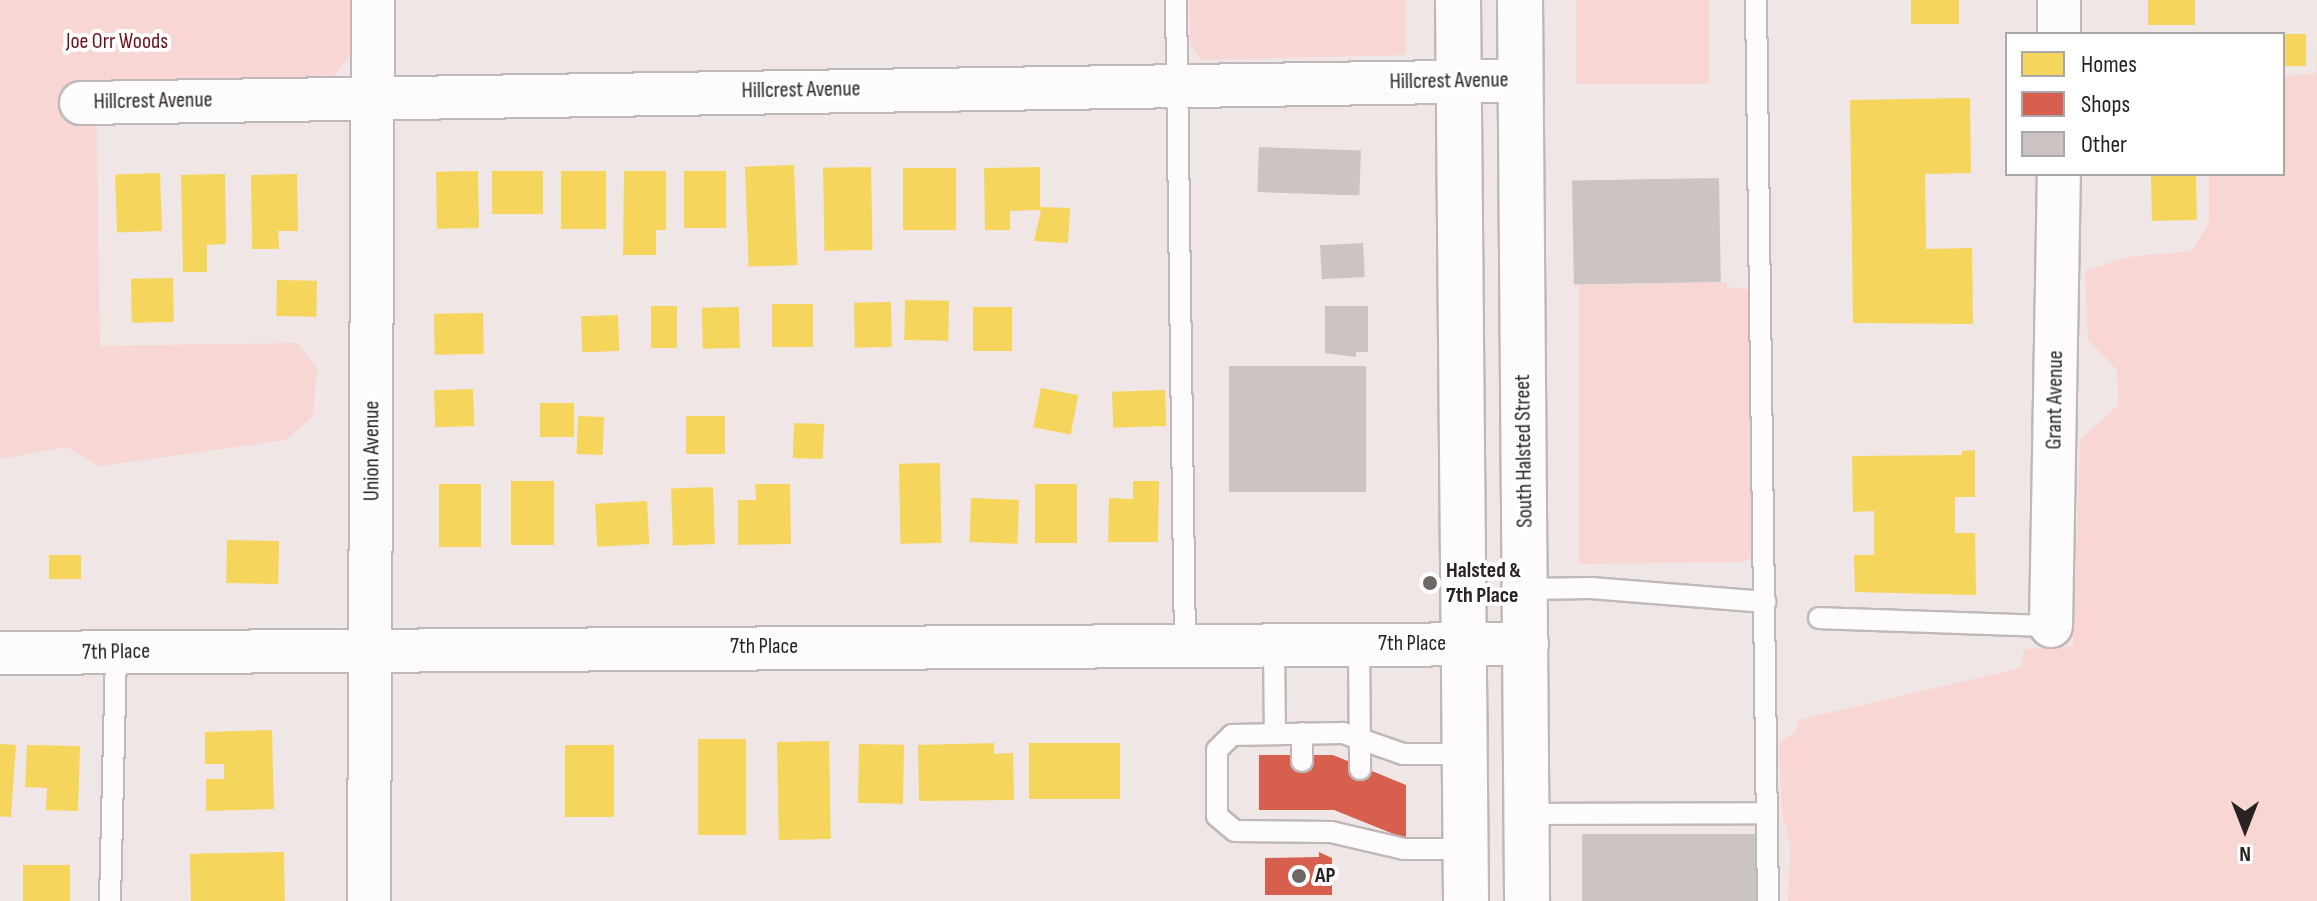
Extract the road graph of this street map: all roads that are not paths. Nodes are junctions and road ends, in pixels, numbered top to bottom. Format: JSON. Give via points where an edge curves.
{"nodes":[{"id":1,"x":373,"y":0,"type":"edge"},
{"id":2,"x":1176,"y":0,"type":"edge"},
{"id":3,"x":1458,"y":0,"type":"edge"},
{"id":4,"x":1520,"y":0,"type":"edge"},
{"id":5,"x":1756,"y":0,"type":"edge"},
{"id":6,"x":2059,"y":0,"type":"edge"},
{"id":7,"x":2059,"y":32,"type":"edge"},
{"id":8,"x":1459,"y":81,"type":"junction"},
{"id":9,"x":1520,"y":81,"type":"junction"},
{"id":10,"x":1177,"y":84,"type":"junction"},
{"id":11,"x":374,"y":97,"type":"junction"},
{"id":12,"x":81,"y":103,"type":"dead end"},
{"id":13,"x":2059,"y":176,"type":"edge"},
{"id":14,"x":1526,"y":589,"type":"junction"},
{"id":15,"x":1765,"y":602,"type":"junction"},
{"id":16,"x":1819,"y":618,"type":"dead end"},
{"id":17,"x":2051,"y":626,"type":"joint"},
{"id":18,"x":1359,"y":644,"type":"junction"},
{"id":19,"x":1464,"y":644,"type":"junction"},
{"id":20,"x":1527,"y":644,"type":"junction"},
{"id":21,"x":1274,"y":645,"type":"junction"},
{"id":22,"x":1185,"y":646,"type":"junction"},
{"id":23,"x":371,"y":648,"type":"junction"},
{"id":24,"x":116,"y":652,"type":"junction"},
{"id":25,"x":0,"y":653,"type":"edge"},
{"id":26,"x":1302,"y":733,"type":"junction"},
{"id":27,"x":1275,"y":734,"type":"junction"},
{"id":28,"x":1360,"y":738,"type":"junction"},
{"id":29,"x":1465,"y":754,"type":"junction"},
{"id":30,"x":1302,"y":761,"type":"dead end"},
{"id":31,"x":1360,"y":769,"type":"dead end"},
{"id":32,"x":1767,"y":813,"type":"junction"},
{"id":33,"x":1527,"y":814,"type":"junction"},
{"id":34,"x":1466,"y":849,"type":"junction"},
{"id":35,"x":110,"y":901,"type":"edge"},
{"id":36,"x":369,"y":901,"type":"edge"},
{"id":37,"x":1466,"y":901,"type":"edge"},
{"id":38,"x":1527,"y":901,"type":"edge"},
{"id":39,"x":1768,"y":901,"type":"edge"}],
"edges":[{"from":1,"to":11,"type":"street","name":"Union Avenue"},
{"from":2,"to":10,"type":"lane"},
{"from":3,"to":8,"type":"main road"},
{"from":4,"to":9,"type":"main road","name":"South Halsted Street"},
{"from":5,"to":15,"type":"lane"},
{"from":6,"to":7,"type":"street"},
{"from":8,"to":9,"type":"street","name":"Hillcrest Avenue"},
{"from":8,"to":10,"type":"street","name":"Hillcrest Avenue"},
{"from":8,"to":19,"type":"main road"},
{"from":9,"to":14,"type":"main road","name":"South Halsted Street"},
{"from":10,"to":11,"type":"street","name":"Hillcrest Avenue"},
{"from":10,"to":22,"type":"lane"},
{"from":11,"to":12,"type":"street","name":"Hillcrest Avenue"},
{"from":11,"to":23,"type":"street","name":"Union Avenue"},
{"from":13,"to":17,"type":"street","name":"Grant Avenue"},
{"from":14,"to":15,"type":"lane","via":[[1591,588]]},
{"from":14,"to":20,"type":"main road","name":"South Halsted Street"},
{"from":15,"to":32,"type":"lane"},
{"from":16,"to":17,"type":"lane"},
{"from":18,"to":19,"type":"street","name":"7th Place"},
{"from":18,"to":21,"type":"street","name":"7th Place"},
{"from":18,"to":28,"type":"lane"},
{"from":19,"to":20,"type":"street","name":"7th Place"},
{"from":19,"to":29,"type":"main road"},
{"from":20,"to":33,"type":"main road","name":"South Halsted Street"},
{"from":21,"to":22,"type":"street","name":"7th Place"},
{"from":21,"to":27,"type":"lane"},
{"from":22,"to":23,"type":"street","name":"7th Place"},
{"from":23,"to":24,"type":"street","name":"7th Place"},
{"from":23,"to":36,"type":"street","name":"Union Avenue"},
{"from":24,"to":25,"type":"street","name":"7th Place"},
{"from":24,"to":35,"type":"lane"},
{"from":26,"to":27,"type":"lane"},
{"from":26,"to":28,"type":"lane"},
{"from":26,"to":30,"type":"lane"},
{"from":27,"to":34,"type":"lane","via":[[1222,740],[1217,816],[1235,831],[1302,821],[1360,831],[1404,849]]},
{"from":28,"to":29,"type":"lane","via":[[1403,754]]},
{"from":28,"to":31,"type":"lane"},
{"from":29,"to":34,"type":"main road"},
{"from":32,"to":33,"type":"lane"},
{"from":32,"to":39,"type":"lane"},
{"from":33,"to":38,"type":"main road","name":"South Halsted Street"},
{"from":34,"to":37,"type":"main road"}]}
